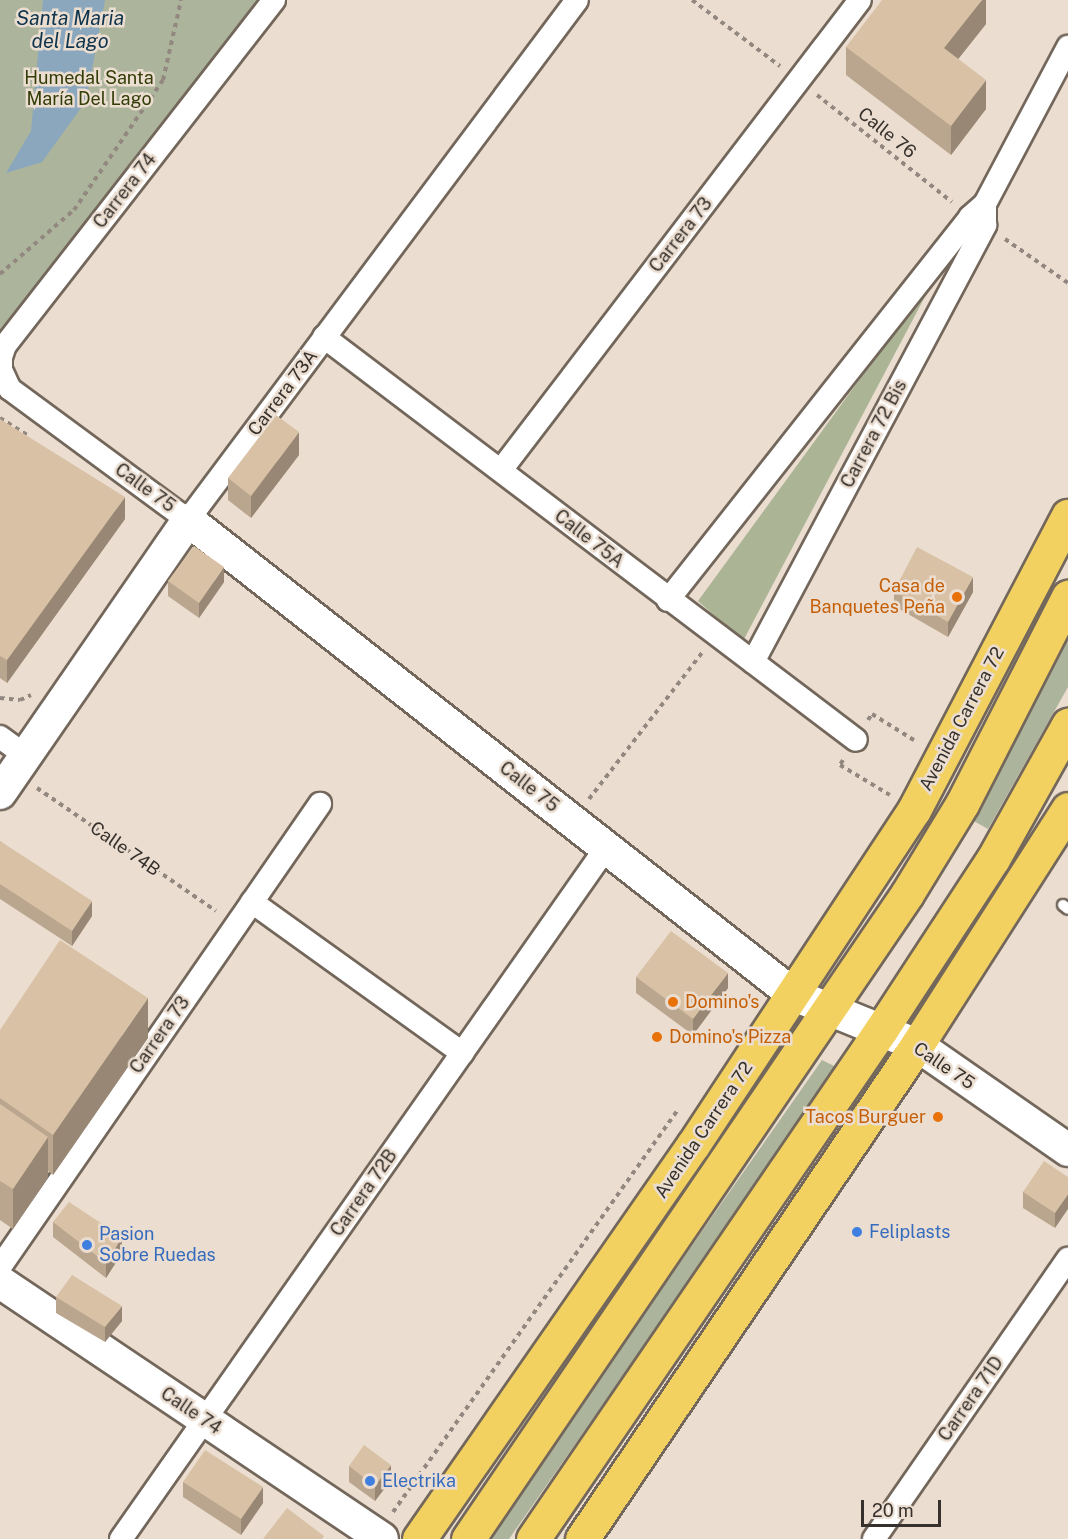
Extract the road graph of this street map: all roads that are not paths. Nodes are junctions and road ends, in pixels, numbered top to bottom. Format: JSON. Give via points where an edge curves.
{"nodes":[{"id":1,"x":274,"y":0,"type":"edge"},
{"id":2,"x":577,"y":0,"type":"edge"},
{"id":3,"x":861,"y":0,"type":"edge"},
{"id":4,"x":1068,"y":47,"type":"edge"},
{"id":5,"x":980,"y":215,"type":"junction"},
{"id":6,"x":324,"y":337,"type":"junction"},
{"id":7,"x":9,"y":389,"type":"joint"},
{"id":8,"x":501,"y":470,"type":"junction"},
{"id":9,"x":1068,"y":516,"type":"edge"},
{"id":10,"x":188,"y":520,"type":"junction"},
{"id":11,"x":1068,"y":597,"type":"edge"},
{"id":12,"x":668,"y":600,"type":"junction"},
{"id":13,"x":753,"y":662,"type":"junction"},
{"id":14,"x":1068,"y":725,"type":"edge"},
{"id":15,"x":0,"y":737,"type":"edge"},
{"id":16,"x":856,"y":740,"type":"road end"},
{"id":17,"x":13,"y":774,"type":"edge"},
{"id":18,"x":320,"y":804,"type":"dead end"},
{"id":19,"x":1068,"y":809,"type":"edge"},
{"id":20,"x":606,"y":848,"type":"junction"},
{"id":21,"x":252,"y":902,"type":"junction"},
{"id":22,"x":794,"y":995,"type":"junction"},
{"id":23,"x":831,"y":1010,"type":"junction"},
{"id":24,"x":881,"y":1030,"type":"junction"},
{"id":25,"x":917,"y":1045,"type":"junction"},
{"id":26,"x":462,"y":1053,"type":"junction"},
{"id":27,"x":1068,"y":1150,"type":"edge"},
{"id":28,"x":1068,"y":1260,"type":"edge"},
{"id":29,"x":0,"y":1267,"type":"edge"},
{"id":30,"x":0,"y":1282,"type":"edge"},
{"id":31,"x":653,"y":1363,"type":"junction"},
{"id":32,"x":205,"y":1420,"type":"junction"},
{"id":33,"x":611,"y":1496,"type":"junction"},
{"id":34,"x":379,"y":1537,"type":"edge"},
{"id":35,"x":121,"y":1539,"type":"edge"},
{"id":36,"x":419,"y":1539,"type":"edge"},
{"id":37,"x":468,"y":1539,"type":"edge"},
{"id":38,"x":533,"y":1539,"type":"edge"},
{"id":39,"x":582,"y":1539,"type":"edge"},
{"id":40,"x":874,"y":1539,"type":"edge"}],
"edges":[{"from":1,"to":7,"type":"street","name":"Carrera 74","via":[[5,345],[1,370]]},
{"from":2,"to":6,"type":"street","name":"Carrera 73A"},
{"from":3,"to":8,"type":"street","name":"Carrera 73"},
{"from":4,"to":5,"type":"street","name":"Carrera 72 Bis"},
{"from":5,"to":12,"type":"street","name":"Carrera 72 Bis"},
{"from":5,"to":13,"type":"street","name":"Carrera 72 Bis"},
{"from":6,"to":8,"type":"street","name":"Calle 75A"},
{"from":6,"to":10,"type":"street","name":"Carrera 73A"},
{"from":7,"to":10,"type":"street","name":"Calle 75"},
{"from":8,"to":12,"type":"street","name":"Calle 75A"},
{"from":9,"to":22,"type":"highway","name":"Avenida Carrera 72","via":[[914,810]]},
{"from":10,"to":17,"type":"street","name":"Carrera 73A"},
{"from":10,"to":20,"type":"street","name":"Calle 75"},
{"from":11,"to":23,"type":"highway","name":"Avenida Carrera 72","via":[[962,804]]},
{"from":12,"to":13,"type":"street","name":"Calle 75A"},
{"from":13,"to":16,"type":"street","name":"Calle 75A"},
{"from":14,"to":24,"type":"highway","via":[[993,859]]},
{"from":15,"to":17,"type":"street"},
{"from":18,"to":21,"type":"street","name":"Carrera 73"},
{"from":19,"to":25,"type":"highway"},
{"from":20,"to":22,"type":"street","name":"Calle 75"},
{"from":20,"to":26,"type":"street","name":"Carrera 72B"},
{"from":21,"to":26,"type":"street"},
{"from":21,"to":29,"type":"street","name":"Carrera 73"},
{"from":22,"to":23,"type":"street","name":"Calle 75"},
{"from":22,"to":36,"type":"highway","name":"Avenida Carrera 72"},
{"from":23,"to":24,"type":"street","name":"Calle 75"},
{"from":23,"to":37,"type":"highway","name":"Avenida Carrera 72"},
{"from":24,"to":25,"type":"street","name":"Calle 75"},
{"from":24,"to":31,"type":"highway"},
{"from":25,"to":27,"type":"street","name":"Calle 75"},
{"from":25,"to":33,"type":"highway"},
{"from":26,"to":32,"type":"street","name":"Carrera 72B"},
{"from":28,"to":40,"type":"street","name":"Carrera 71D"},
{"from":30,"to":32,"type":"street","name":"Calle 74"},
{"from":31,"to":33,"type":"highway"},
{"from":31,"to":38,"type":"highway"},
{"from":32,"to":34,"type":"street","name":"Calle 74"},
{"from":32,"to":35,"type":"street","name":"Carrera 72B"},
{"from":33,"to":39,"type":"highway"}]}
